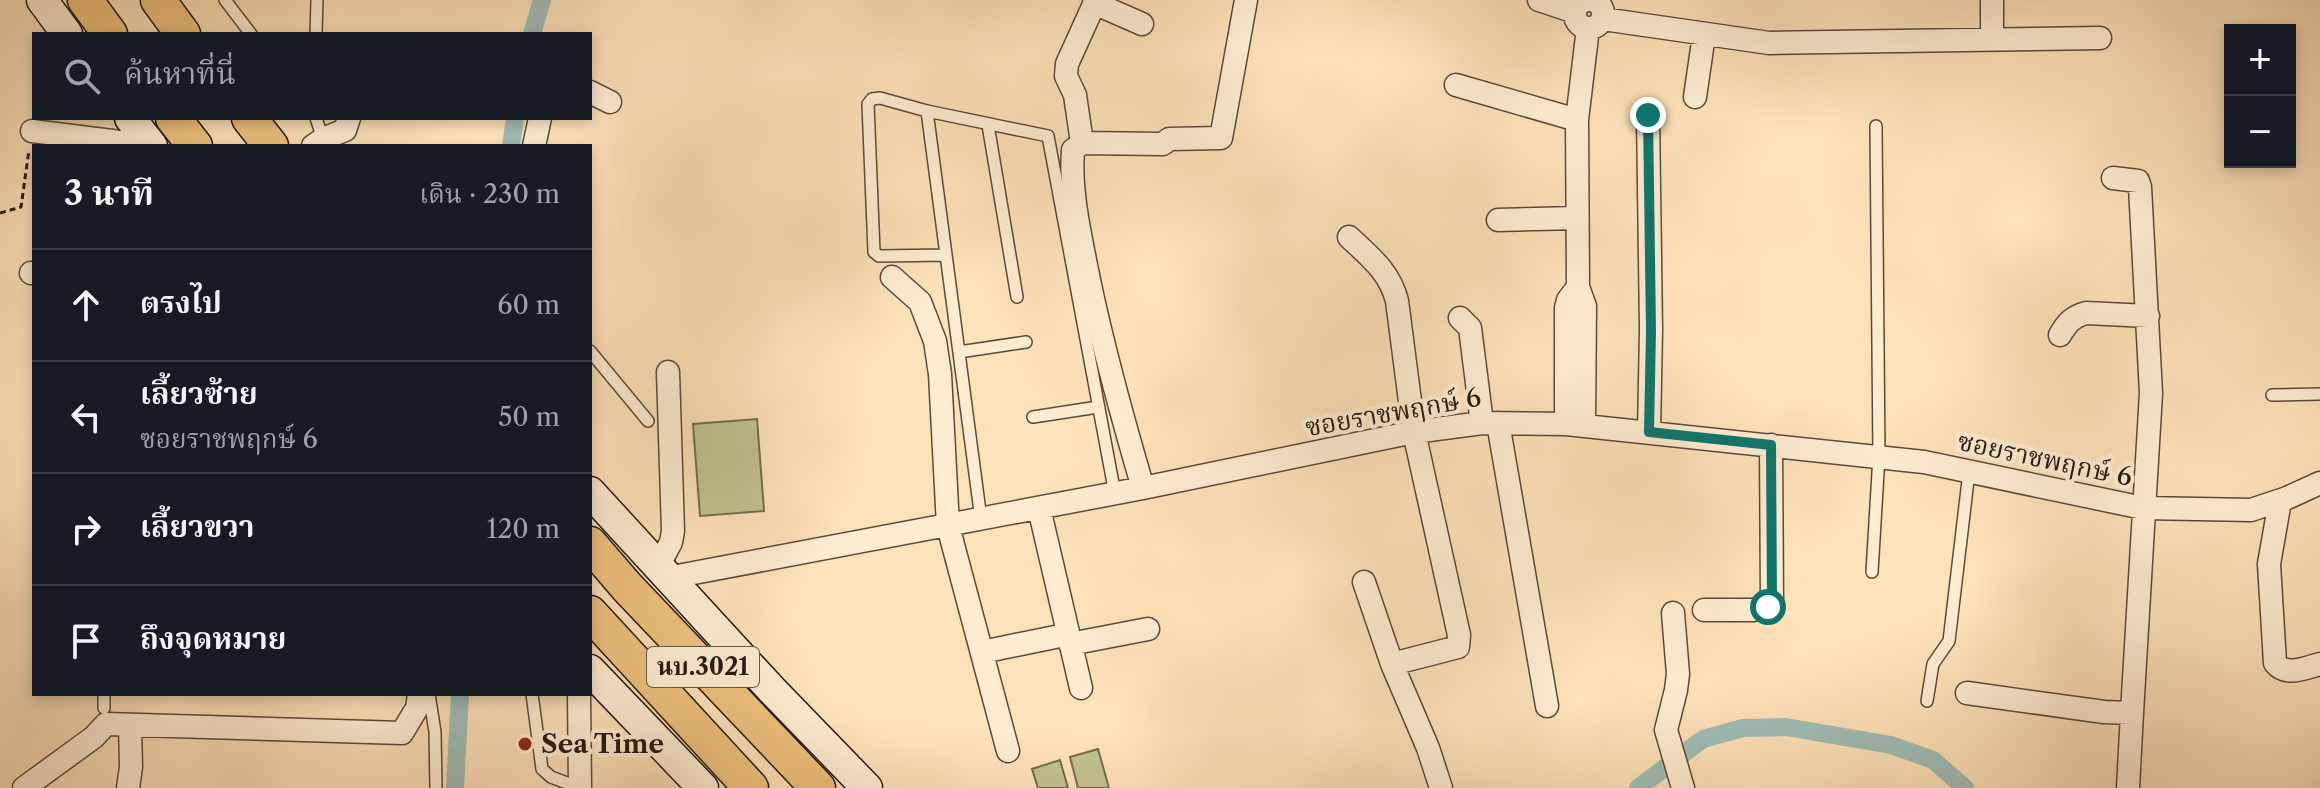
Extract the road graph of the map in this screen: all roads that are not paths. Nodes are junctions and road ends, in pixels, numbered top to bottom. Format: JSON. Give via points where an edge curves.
{"nodes":[{"id":1,"x":42,"y":0,"type":"edge"},
{"id":2,"x":85,"y":0,"type":"edge"},
{"id":3,"x":158,"y":0,"type":"edge"},
{"id":4,"x":225,"y":0,"type":"edge"},
{"id":5,"x":317,"y":0,"type":"edge"},
{"id":6,"x":1246,"y":0,"type":"edge"},
{"id":7,"x":1539,"y":0,"type":"edge"},
{"id":8,"x":1992,"y":0,"type":"edge"},
{"id":9,"x":1095,"y":1,"type":"edge"},
{"id":10,"x":1590,"y":12,"type":"edge"},
{"id":11,"x":1142,"y":24,"type":"dead end"},
{"id":12,"x":66,"y":32,"type":"edge"},
{"id":13,"x":109,"y":32,"type":"edge"},
{"id":14,"x":182,"y":32,"type":"edge"},
{"id":15,"x":249,"y":32,"type":"edge"},
{"id":16,"x":316,"y":32,"type":"edge"},
{"id":17,"x":1704,"y":35,"type":"junction"},
{"id":18,"x":1992,"y":38,"type":"junction"},
{"id":19,"x":2100,"y":38,"type":"dead end"},
{"id":20,"x":1456,"y":85,"type":"dead end"},
{"id":21,"x":1695,"y":97,"type":"dead end"},
{"id":22,"x":927,"y":111,"type":"junction"},
{"id":23,"x":1648,"y":115,"type":"dead end"},
{"id":24,"x":132,"y":120,"type":"edge"},
{"id":25,"x":173,"y":120,"type":"edge"},
{"id":26,"x":174,"y":120,"type":"edge"},
{"id":27,"x":251,"y":120,"type":"edge"},
{"id":28,"x":348,"y":120,"type":"edge"},
{"id":29,"x":540,"y":120,"type":"edge"},
{"id":30,"x":1577,"y":120,"type":"junction"},
{"id":31,"x":988,"y":125,"type":"junction"},
{"id":32,"x":1876,"y":126,"type":"dead end"},
{"id":33,"x":32,"y":131,"type":"road end"},
{"id":34,"x":317,"y":134,"type":"edge"},
{"id":35,"x":1082,"y":143,"type":"junction"},
{"id":36,"x":136,"y":144,"type":"edge"},
{"id":37,"x":150,"y":144,"type":"edge"},
{"id":38,"x":186,"y":144,"type":"edge"},
{"id":39,"x":193,"y":144,"type":"edge"},
{"id":40,"x":269,"y":144,"type":"edge"},
{"id":41,"x":534,"y":144,"type":"edge"},
{"id":42,"x":2113,"y":178,"type":"dead end"},
{"id":43,"x":1577,"y":218,"type":"junction"},
{"id":44,"x":1498,"y":220,"type":"dead end"},
{"id":45,"x":1349,"y":237,"type":"dead end"},
{"id":46,"x":946,"y":255,"type":"junction"},
{"id":47,"x":892,"y":277,"type":"dead end"},
{"id":48,"x":1017,"y":297,"type":"dead end"},
{"id":49,"x":2148,"y":316,"type":"junction"},
{"id":50,"x":1460,"y":318,"type":"dead end"},
{"id":51,"x":2060,"y":335,"type":"dead end"},
{"id":52,"x":1026,"y":342,"type":"dead end"},
{"id":53,"x":959,"y":352,"type":"junction"},
{"id":54,"x":592,"y":353,"type":"edge"},
{"id":55,"x":668,"y":372,"type":"dead end"},
{"id":56,"x":2320,"y":394,"type":"edge"},
{"id":57,"x":2272,"y":395,"type":"dead end"},
{"id":58,"x":1098,"y":407,"type":"junction"},
{"id":59,"x":1033,"y":417,"type":"dead end"},
{"id":60,"x":648,"y":421,"type":"dead end"},
{"id":61,"x":1490,"y":423,"type":"junction"},
{"id":62,"x":1575,"y":425,"type":"junction"},
{"id":63,"x":1414,"y":432,"type":"junction"},
{"id":64,"x":1649,"y":432,"type":"junction"},
{"id":65,"x":1771,"y":445,"type":"junction"},
{"id":66,"x":1879,"y":456,"type":"junction"},
{"id":67,"x":1969,"y":472,"type":"junction"},
{"id":68,"x":2320,"y":483,"type":"edge"},
{"id":69,"x":1143,"y":488,"type":"junction"},
{"id":70,"x":592,"y":494,"type":"edge"},
{"id":71,"x":1115,"y":494,"type":"junction"},
{"id":72,"x":2280,"y":501,"type":"junction"},
{"id":73,"x":1039,"y":508,"type":"junction"},
{"id":74,"x":2143,"y":508,"type":"junction"},
{"id":75,"x":981,"y":519,"type":"junction"},
{"id":76,"x":948,"y":526,"type":"junction"},
{"id":77,"x":592,"y":546,"type":"edge"},
{"id":78,"x":1872,"y":572,"type":"dead end"},
{"id":79,"x":663,"y":573,"type":"junction"},
{"id":80,"x":1364,"y":582,"type":"dead end"},
{"id":81,"x":1704,"y":610,"type":"dead end"},
{"id":82,"x":1673,"y":613,"type":"dead end"},
{"id":83,"x":592,"y":615,"type":"edge"},
{"id":84,"x":1148,"y":629,"type":"dead end"},
{"id":85,"x":1063,"y":641,"type":"junction"},
{"id":86,"x":982,"y":652,"type":"junction"},
{"id":87,"x":1392,"y":664,"type":"junction"},
{"id":88,"x":2320,"y":664,"type":"edge"},
{"id":89,"x":592,"y":672,"type":"edge"},
{"id":90,"x":1081,"y":688,"type":"dead end"},
{"id":91,"x":1967,"y":693,"type":"dead end"},
{"id":92,"x":104,"y":696,"type":"edge"},
{"id":93,"x":419,"y":696,"type":"edge"},
{"id":94,"x":429,"y":696,"type":"edge"},
{"id":95,"x":532,"y":696,"type":"edge"},
{"id":96,"x":579,"y":696,"type":"edge"},
{"id":97,"x":1927,"y":701,"type":"dead end"},
{"id":98,"x":1547,"y":706,"type":"dead end"},
{"id":99,"x":104,"y":708,"type":"dead end"},
{"id":100,"x":2132,"y":713,"type":"junction"},
{"id":101,"x":130,"y":725,"type":"junction"},
{"id":102,"x":1008,"y":751,"type":"dead end"},
{"id":103,"x":1681,"y":778,"type":"edge"},
{"id":104,"x":24,"y":788,"type":"edge"},
{"id":105,"x":128,"y":788,"type":"edge"},
{"id":106,"x":436,"y":788,"type":"edge"},
{"id":107,"x":580,"y":788,"type":"edge"},
{"id":108,"x":703,"y":788,"type":"edge"},
{"id":109,"x":751,"y":788,"type":"edge"},
{"id":110,"x":818,"y":788,"type":"edge"},
{"id":111,"x":867,"y":788,"type":"edge"},
{"id":112,"x":1441,"y":788,"type":"edge"},
{"id":113,"x":2128,"y":788,"type":"edge"}],
"edges":[{"from":1,"to":12,"type":"main road"},
{"from":2,"to":13,"type":"main road"},
{"from":3,"to":14,"type":"main road"},
{"from":4,"to":15,"type":"lane"},
{"from":5,"to":16,"type":"lane"},
{"from":6,"to":35,"type":"street","via":[[1221,138]]},
{"from":7,"to":10,"type":"street"},
{"from":8,"to":18,"type":"street"},
{"from":9,"to":11,"type":"street"},
{"from":9,"to":35,"type":"street","via":[[1067,64]]},
{"from":10,"to":17,"type":"street"},
{"from":10,"to":30,"type":"street"},
{"from":17,"to":18,"type":"street","via":[[1769,43]]},
{"from":17,"to":21,"type":"street"},
{"from":18,"to":19,"type":"street"},
{"from":20,"to":30,"type":"street"},
{"from":22,"to":31,"type":"lane"},
{"from":22,"to":46,"type":"lane"},
{"from":22,"to":46,"type":"lane","via":[[880,98],[868,104],[874,252]]},
{"from":23,"to":64,"type":"street"},
{"from":24,"to":37,"type":"main road"},
{"from":25,"to":38,"type":"main road"},
{"from":26,"to":39,"type":"main road"},
{"from":27,"to":40,"type":"main road"},
{"from":28,"to":34,"type":"street","via":[[345,130]]},
{"from":29,"to":41,"type":"street"},
{"from":30,"to":43,"type":"street"},
{"from":31,"to":48,"type":"lane"},
{"from":31,"to":58,"type":"lane","via":[[1048,136]]},
{"from":32,"to":66,"type":"lane"},
{"from":33,"to":36,"type":"street"},
{"from":35,"to":69,"type":"street","via":[[1073,155],[1077,218],[1105,353]]},
{"from":42,"to":49,"type":"street","via":[[2133,179],[2140,187]]},
{"from":43,"to":44,"type":"street"},
{"from":43,"to":62,"type":"street","via":[[1578,287],[1585,306]]},
{"from":45,"to":63,"type":"street","via":[[1393,283]]},
{"from":46,"to":53,"type":"lane"},
{"from":47,"to":76,"type":"street","via":[[920,302],[935,341]]},
{"from":49,"to":51,"type":"street","via":[[2086,313],[2076,316]]},
{"from":49,"to":74,"type":"street","via":[[2151,393]]},
{"from":50,"to":61,"type":"street","via":[[1470,328]]},
{"from":52,"to":53,"type":"lane"},
{"from":53,"to":75,"type":"lane"},
{"from":54,"to":60,"type":"lane"},
{"from":55,"to":79,"type":"street","via":[[673,531]]},
{"from":56,"to":57,"type":"lane"},
{"from":58,"to":59,"type":"lane"},
{"from":58,"to":71,"type":"lane"},
{"from":61,"to":62,"type":"street","name":"ซอยราชพฤกษ์ 6"},
{"from":61,"to":63,"type":"street","name":"ซอยราชพฤกษ์ 6"},
{"from":61,"to":98,"type":"street"},
{"from":62,"to":64,"type":"street","name":"ซอยราชพฤกษ์ 6"},
{"from":63,"to":69,"type":"street","name":"ซอยราชพฤกษ์ 6"},
{"from":63,"to":87,"type":"street","via":[[1459,641],[1458,647]]},
{"from":64,"to":65,"type":"street","name":"ซอยราชพฤกษ์ 6"},
{"from":65,"to":66,"type":"street","name":"ซอยราชพฤกษ์ 6"},
{"from":65,"to":81,"type":"street","via":[[1772,602],[1753,610]]},
{"from":66,"to":67,"type":"street","name":"ซอยราชพฤกษ์ 6"},
{"from":66,"to":78,"type":"lane"},
{"from":67,"to":74,"type":"street","name":"ซอยราชพฤกษ์ 6"},
{"from":67,"to":97,"type":"lane","via":[[1949,641],[1933,664]]},
{"from":68,"to":72,"type":"street","name":"ซอยราชพฤกษ์ 6"},
{"from":69,"to":71,"type":"street","name":"ซอยราชพฤกษ์ 6"},
{"from":70,"to":79,"type":"main road","number":"นบ.3021"},
{"from":71,"to":73,"type":"street","name":"ซอยราชพฤกษ์ 6"},
{"from":72,"to":74,"type":"street","name":"ซอยราชพฤกษ์ 6","via":[[2251,510]]},
{"from":72,"to":88,"type":"street","via":[[2269,564],[2275,663],[2287,671]]},
{"from":73,"to":75,"type":"street","name":"ซอยราชพฤกษ์ 6"},
{"from":73,"to":85,"type":"street"},
{"from":74,"to":100,"type":"street"},
{"from":75,"to":76,"type":"street","name":"ซอยราชพฤกษ์ 6"},
{"from":76,"to":79,"type":"street","name":"ซอยราชพฤกษ์ 6"},
{"from":76,"to":86,"type":"street"},
{"from":77,"to":110,"type":"main road","number":"นบ.3021"},
{"from":79,"to":111,"type":"main road","number":"นบ.3021"},
{"from":80,"to":87,"type":"street"},
{"from":82,"to":103,"type":"street","via":[[1678,674],[1667,723]]},
{"from":83,"to":109,"type":"main road","number":"นบ.3021"},
{"from":84,"to":85,"type":"street"},
{"from":85,"to":86,"type":"street"},
{"from":85,"to":90,"type":"street"},
{"from":86,"to":102,"type":"street"},
{"from":87,"to":112,"type":"street"},
{"from":89,"to":108,"type":"main road","number":"นบ.3021"},
{"from":91,"to":100,"type":"street"},
{"from":92,"to":99,"type":"lane"},
{"from":93,"to":101,"type":"street","via":[[402,733]]},
{"from":94,"to":106,"type":"lane"},
{"from":95,"to":107,"type":"lane","via":[[542,769]]},
{"from":96,"to":107,"type":"street"},
{"from":100,"to":113,"type":"street"},
{"from":101,"to":104,"type":"street","via":[[106,724]]},
{"from":101,"to":105,"type":"street"}]}
